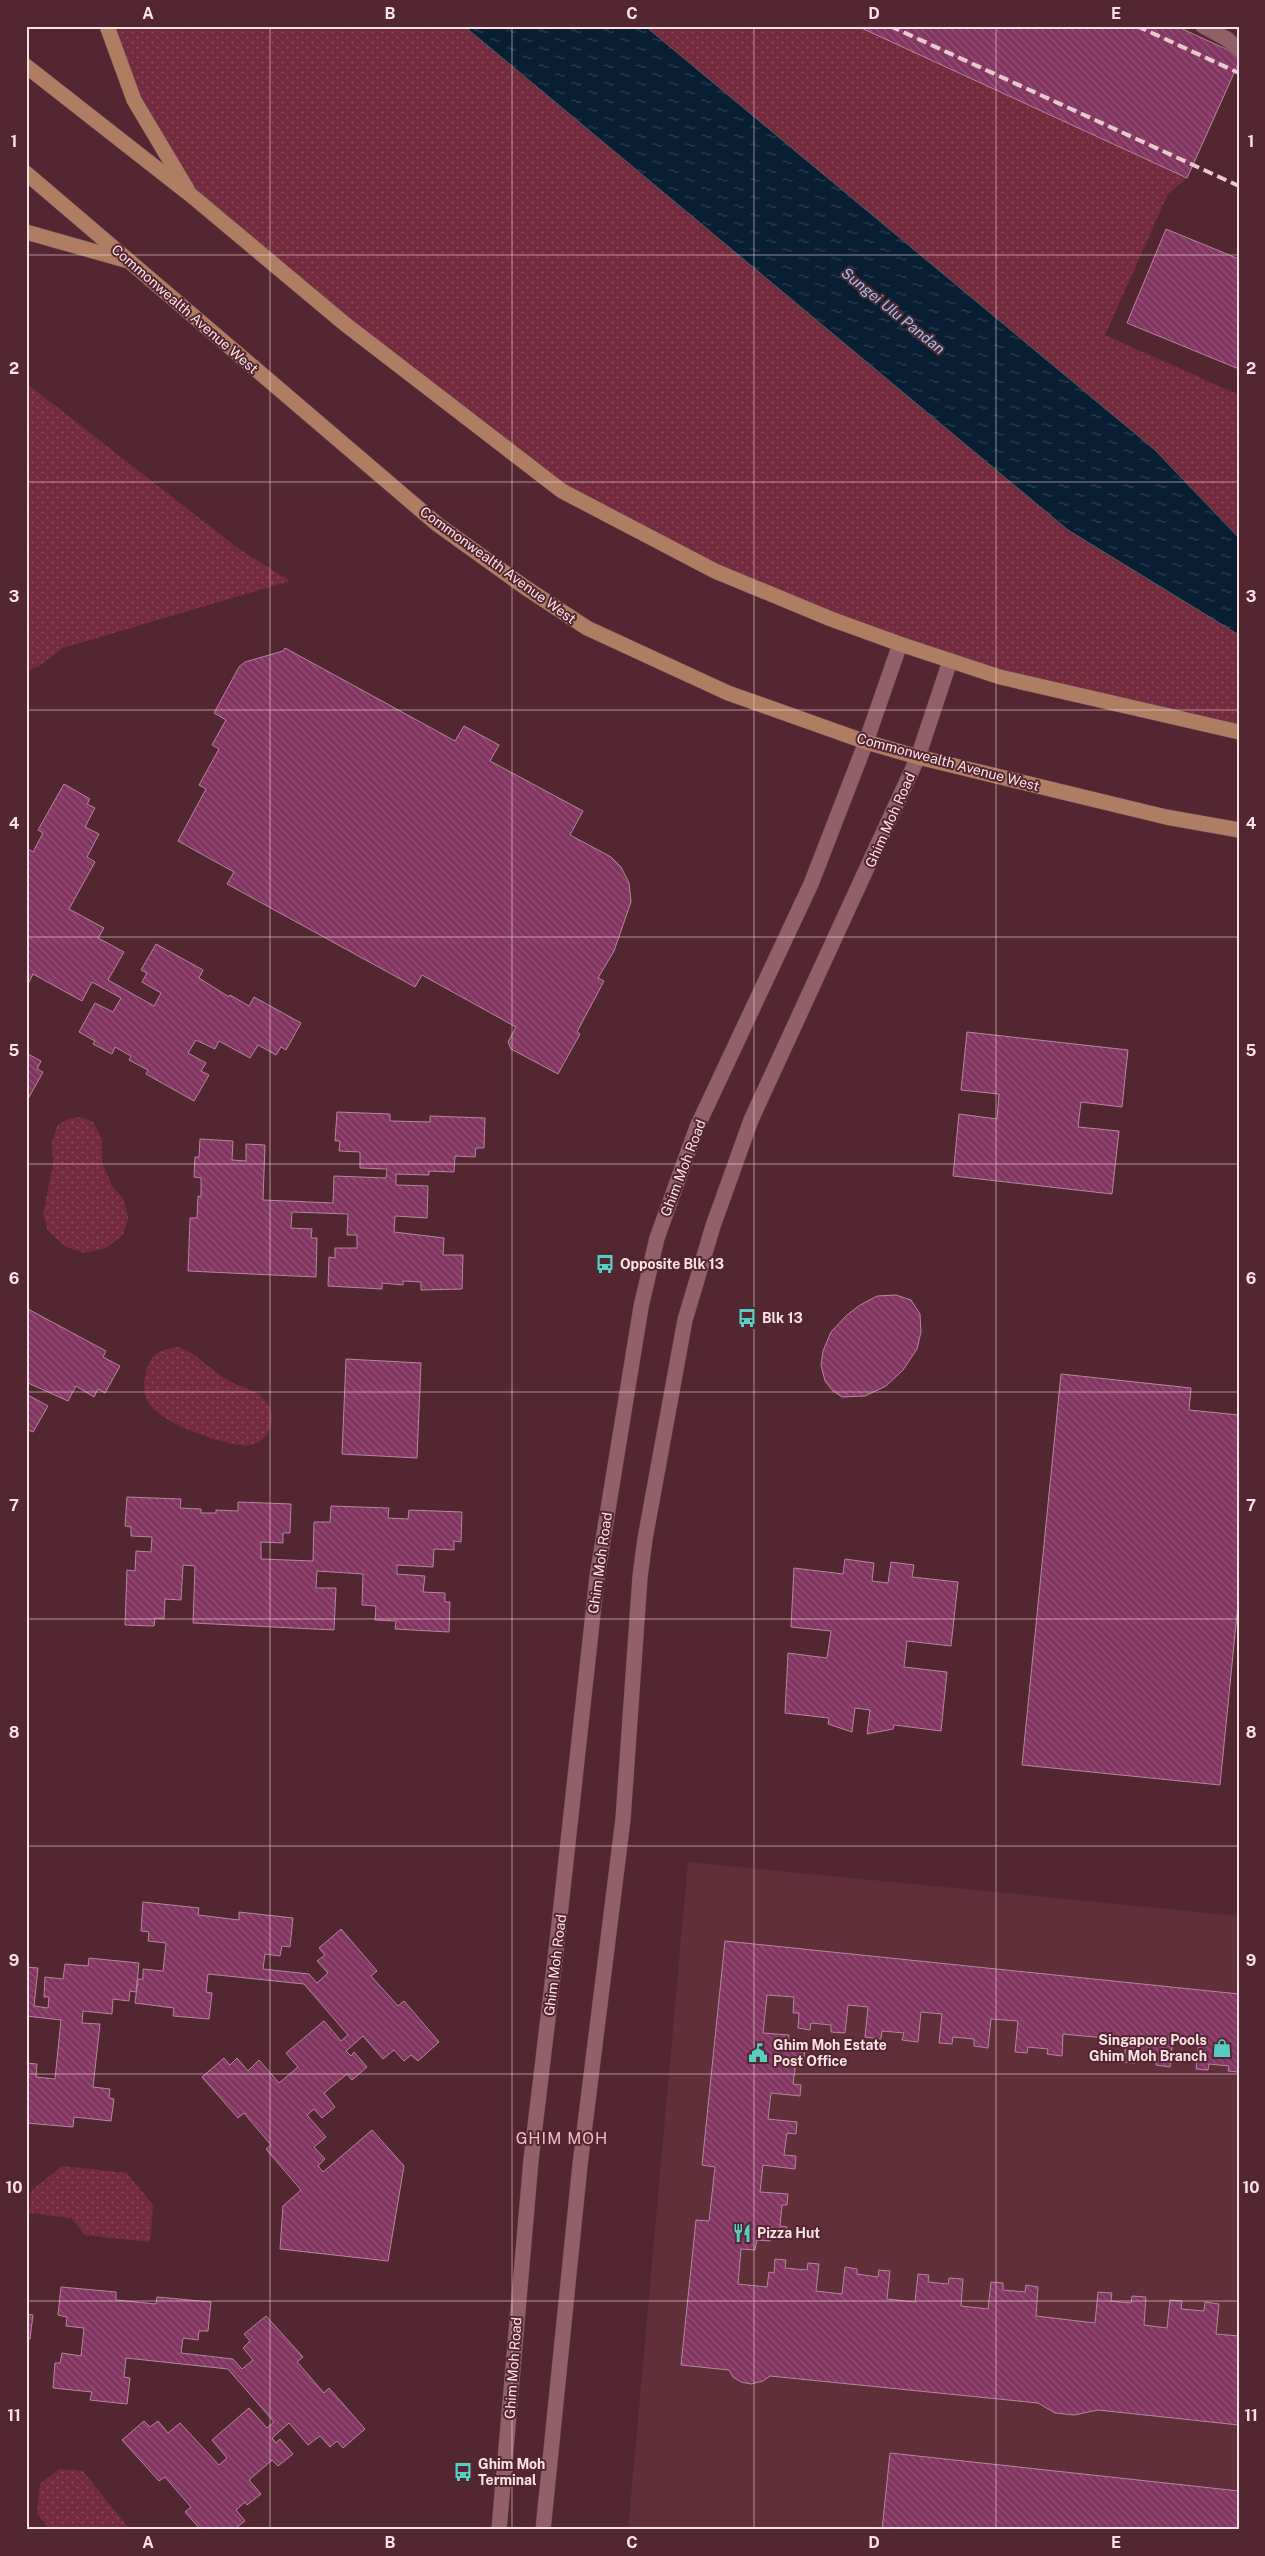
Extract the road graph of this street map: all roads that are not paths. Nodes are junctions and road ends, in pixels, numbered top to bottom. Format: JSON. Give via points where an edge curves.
{"nodes":[{"id":1,"x":107,"y":26,"type":"edge"},
{"id":2,"x":1203,"y":26,"type":"edge"},
{"id":3,"x":1239,"y":50,"type":"edge"},
{"id":4,"x":26,"y":66,"type":"edge"},
{"id":5,"x":26,"y":174,"type":"edge"},
{"id":6,"x":192,"y":196,"type":"junction"},
{"id":7,"x":26,"y":232,"type":"edge"},
{"id":8,"x":129,"y":261,"type":"junction"},
{"id":9,"x":900,"y":644,"type":"junction"},
{"id":10,"x":950,"y":661,"type":"junction"},
{"id":11,"x":1239,"y":732,"type":"edge"},
{"id":12,"x":866,"y":742,"type":"junction"},
{"id":13,"x":918,"y":757,"type":"junction"},
{"id":14,"x":1239,"y":830,"type":"edge"},
{"id":15,"x":499,"y":2530,"type":"edge"},
{"id":16,"x":543,"y":2530,"type":"edge"}],
"edges":[{"from":1,"to":6,"type":"main road","via":[[134,100]]},
{"from":2,"to":3,"type":"street"},
{"from":4,"to":6,"type":"main road"},
{"from":5,"to":8,"type":"main road","name":"Commonwealth Avenue West"},
{"from":6,"to":9,"type":"main road","via":[[345,324],[562,491],[715,570]]},
{"from":7,"to":8,"type":"main road"},
{"from":8,"to":12,"type":"main road","name":"Commonwealth Avenue West","via":[[438,524],[587,628],[728,693]]},
{"from":9,"to":10,"type":"main road"},
{"from":9,"to":12,"type":"street","name":"Ghim Moh Road"},
{"from":10,"to":11,"type":"main road","via":[[1000,677]]},
{"from":10,"to":13,"type":"street","name":"Ghim Moh Road"},
{"from":12,"to":13,"type":"main road","name":"Commonwealth Avenue West"},
{"from":12,"to":15,"type":"street","name":"Ghim Moh Road","via":[[790,934],[697,1127],[657,1238],[641,1307],[596,1587],[531,2160]]},
{"from":13,"to":14,"type":"main road","name":"Commonwealth Avenue West","via":[[1166,817]]},
{"from":13,"to":16,"type":"street","name":"Ghim Moh Road","via":[[751,1120],[713,1226],[685,1320],[640,1577],[623,1819],[580,2165]]}]}
